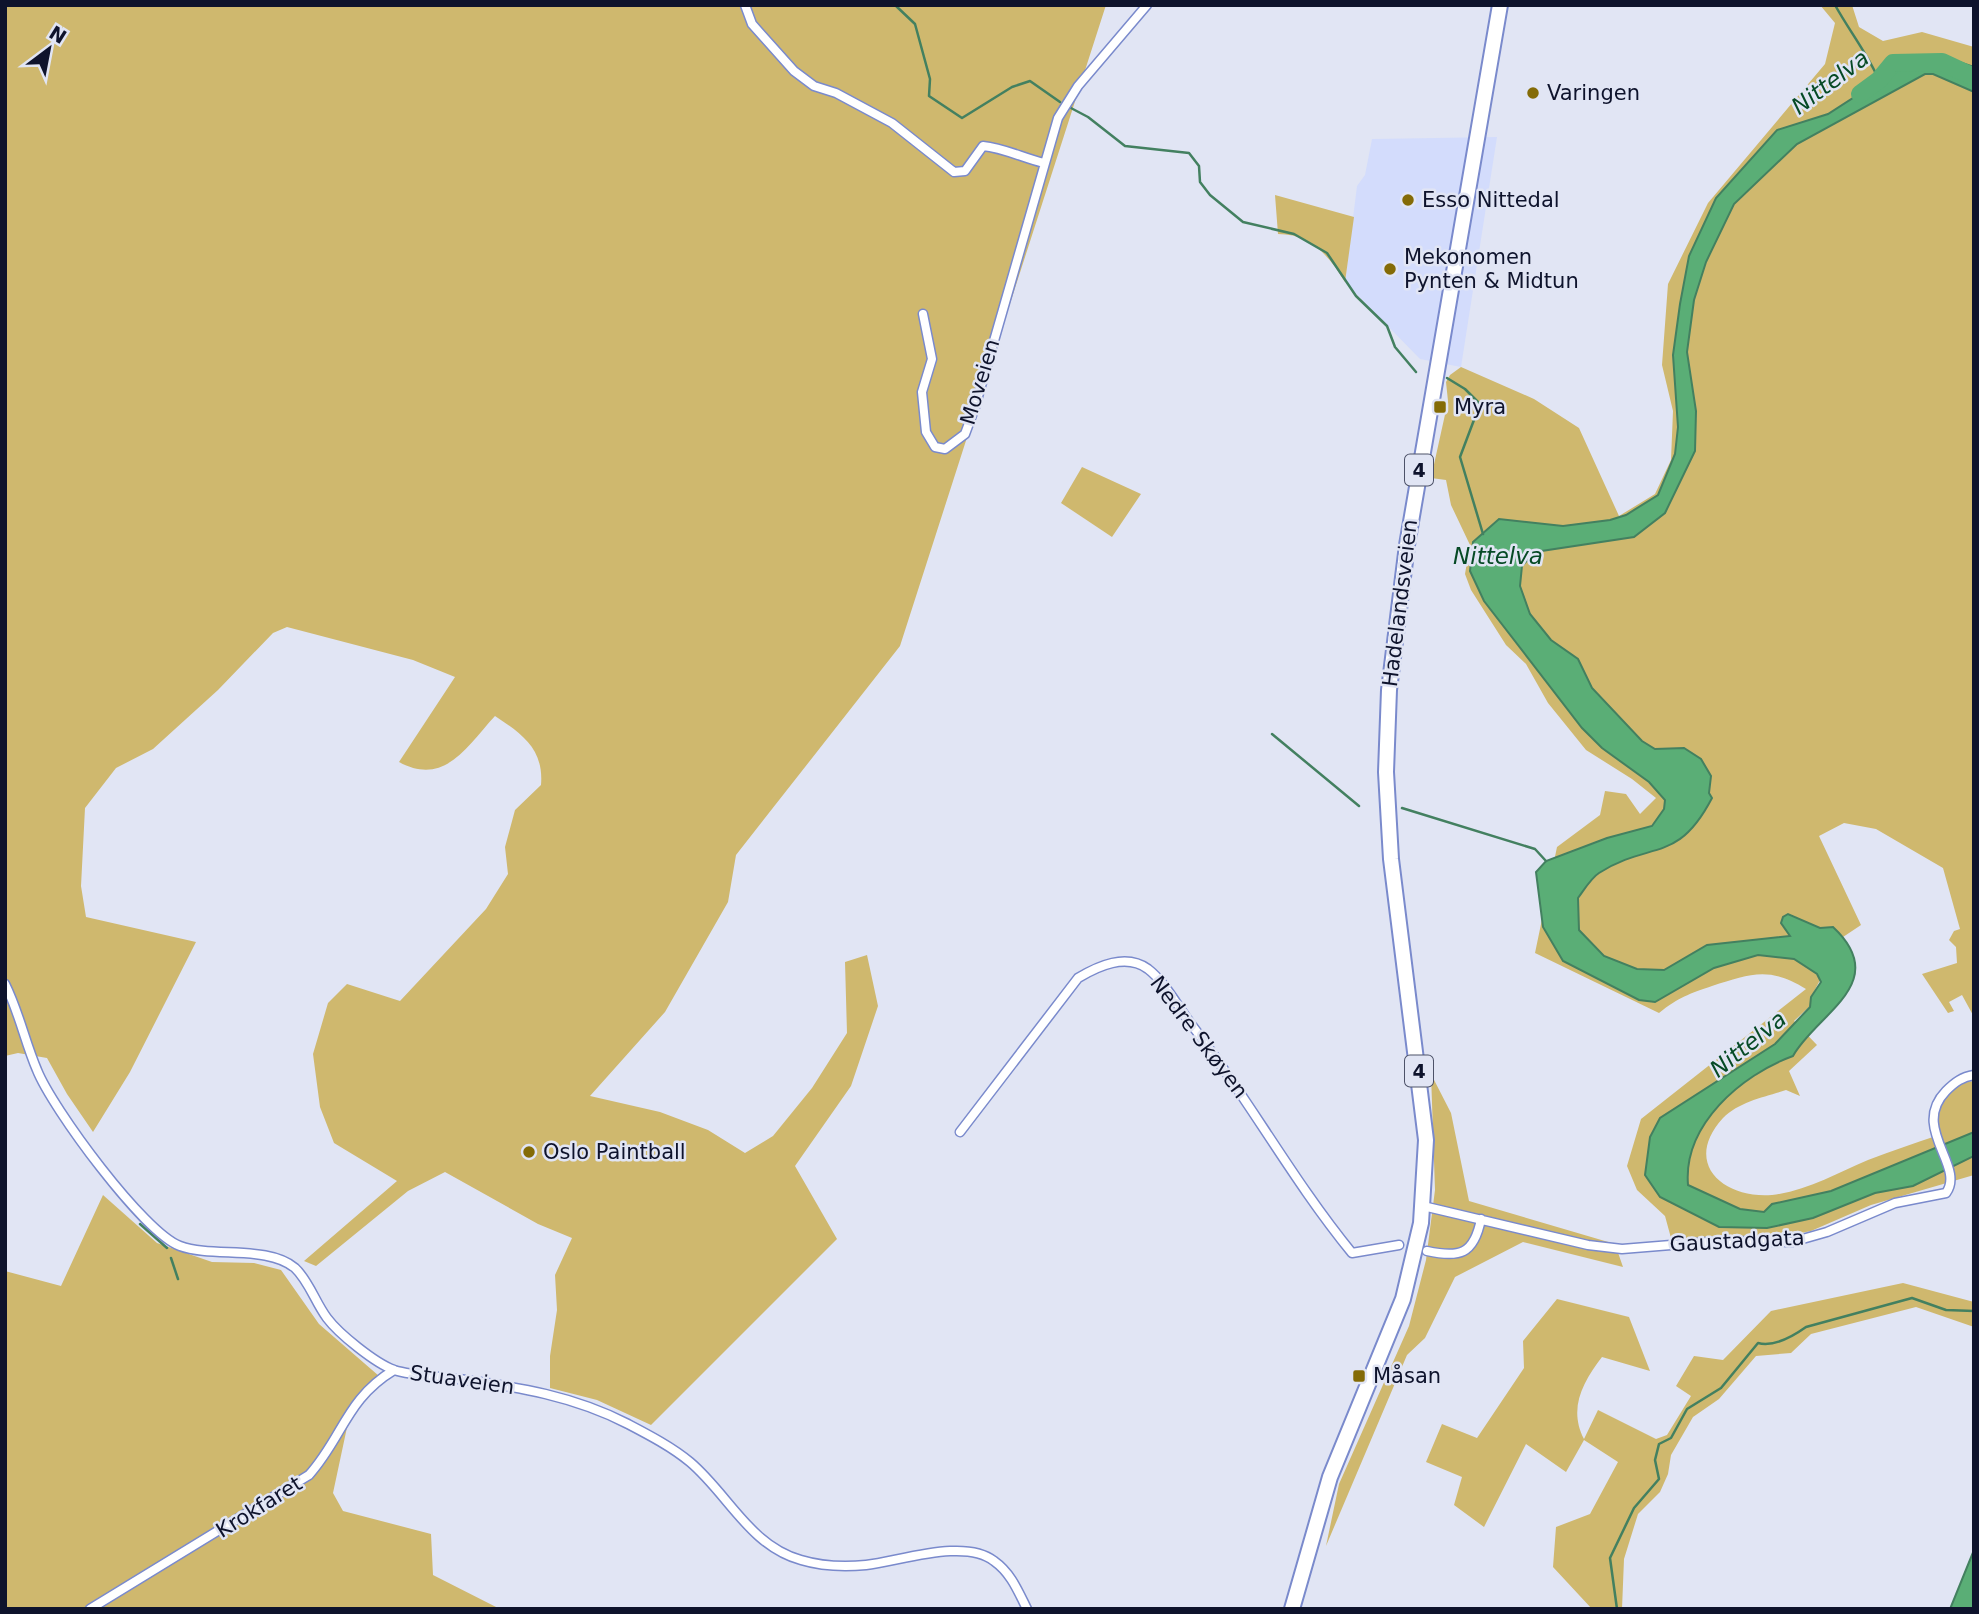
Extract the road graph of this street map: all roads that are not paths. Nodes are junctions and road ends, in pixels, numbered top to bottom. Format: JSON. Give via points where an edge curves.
{"nodes":[{"id":1,"x":745,"y":5,"type":"edge"},
{"id":2,"x":1147,"y":5,"type":"edge"},
{"id":3,"x":1500,"y":5,"type":"edge"},
{"id":4,"x":1044,"y":163,"type":"junction"},
{"id":5,"x":923,"y":314,"type":"dead end"},
{"id":6,"x":5,"y":984,"type":"edge"},
{"id":7,"x":1974,"y":1075,"type":"edge"},
{"id":8,"x":960,"y":1132,"type":"dead end"},
{"id":9,"x":1423,"y":1206,"type":"junction"},
{"id":10,"x":1481,"y":1219,"type":"junction"},
{"id":11,"x":1399,"y":1245,"type":"dead end"},
{"id":12,"x":1427,"y":1251,"type":"dead end"},
{"id":13,"x":394,"y":1370,"type":"junction"},
{"id":14,"x":90,"y":1609,"type":"edge"},
{"id":15,"x":1027,"y":1609,"type":"edge"},
{"id":16,"x":1292,"y":1609,"type":"edge"}],
"edges":[{"from":1,"to":4,"type":"street","via":[[752,24],[794,71],[814,86],[892,123],[954,172],[965,171],[983,146],[1000,147],[1017,157]]},
{"from":2,"to":4,"type":"street","name":"Moveien","via":[[1078,86],[1058,118]]},
{"from":3,"to":9,"type":"highway","name":"Hadelandsveien","number":"4","via":[[1409,533],[1389,690],[1388,826],[1424,1107]]},
{"from":4,"to":5,"type":"street","name":"Moveien","via":[[975,407],[965,434],[945,449],[935,447],[926,432],[922,392],[932,359]]},
{"from":6,"to":13,"type":"street","name":"Stuaveien","via":[[50,1096],[149,1224],[167,1240],[189,1249],[270,1257],[289,1264],[339,1331]]},
{"from":7,"to":10,"type":"street","name":"Gaustadgata","via":[[1955,1083],[1938,1102],[1933,1119],[1951,1177],[1949,1189],[1941,1196],[1895,1203],[1809,1238],[1783,1243],[1720,1241],[1604,1248]]},
{"from":8,"to":11,"type":"street","name":"Nedre Skøyen","via":[[1077,978],[1097,967],[1131,962],[1148,970],[1201,1037],[1352,1253]]},
{"from":9,"to":10,"type":"street","name":"Gaustadgata"},
{"from":9,"to":16,"type":"highway","number":"4","via":[[1408,1285],[1327,1488]]},
{"from":10,"to":12,"type":"street","via":[[1476,1237],[1463,1252]]},
{"from":13,"to":14,"type":"street","name":"Krokfaret","via":[[356,1401],[325,1458],[309,1475]]},
{"from":13,"to":15,"type":"street","name":"Stuaveien","via":[[541,1392],[602,1412],[690,1462],[749,1528],[782,1554],[828,1565],[865,1565],[951,1552],[985,1555],[1006,1572]]}]}
